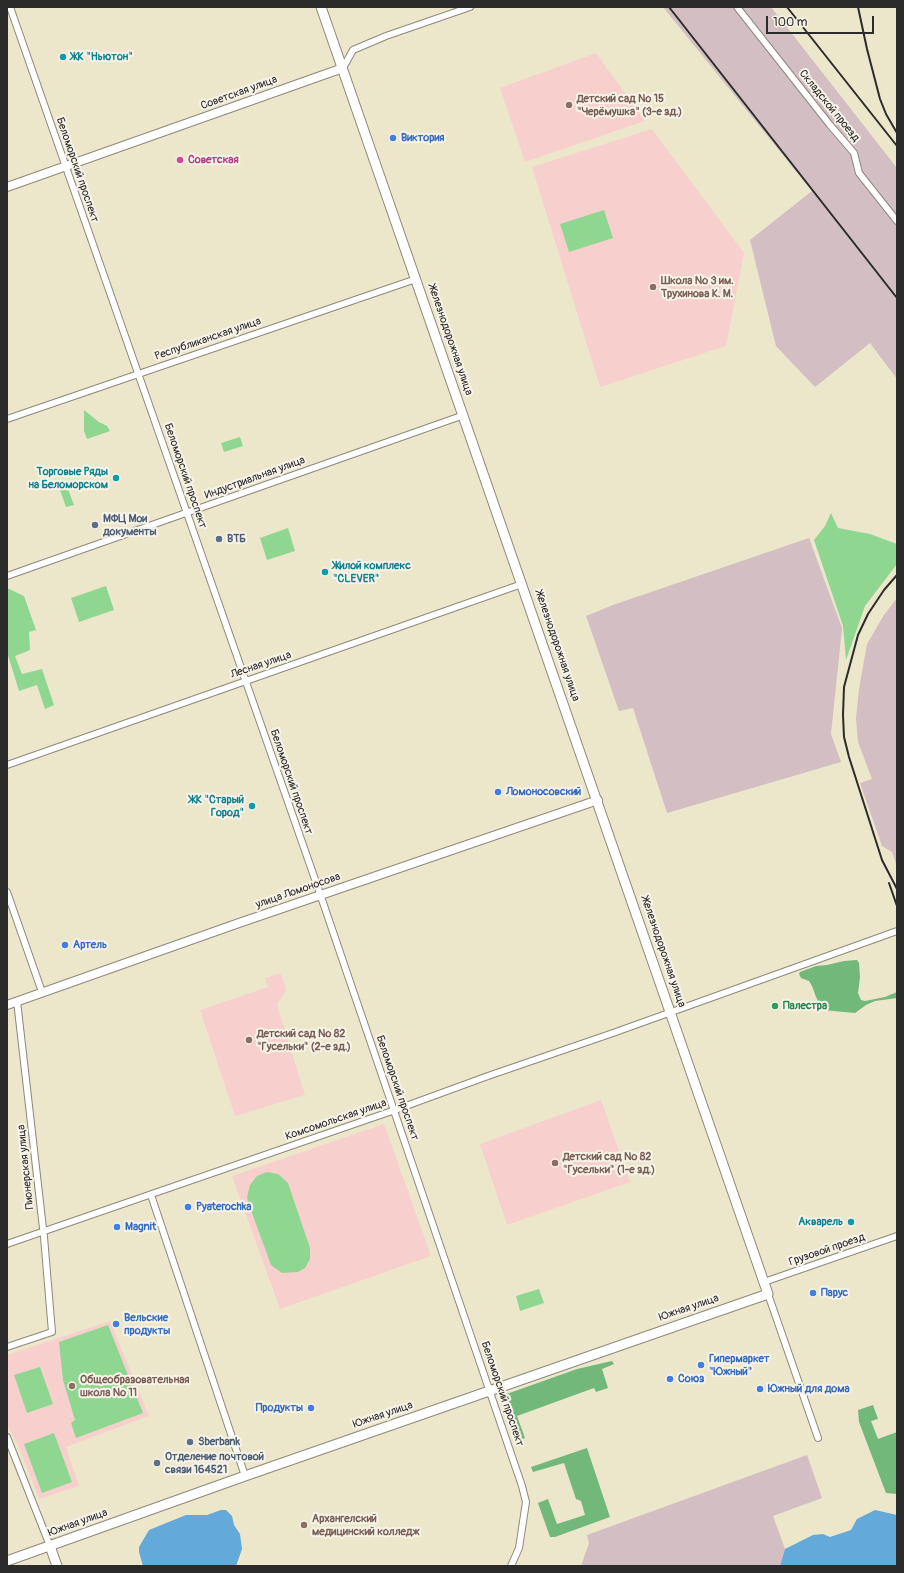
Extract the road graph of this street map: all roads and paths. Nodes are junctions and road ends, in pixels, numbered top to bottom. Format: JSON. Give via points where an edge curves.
{"nodes":[{"id":1,"x":10,"y":7,"type":"edge"},
{"id":2,"x":321,"y":7,"type":"edge"},
{"id":3,"x":470,"y":7,"type":"edge"},
{"id":4,"x":737,"y":7,"type":"edge"},
{"id":5,"x":343,"y":68,"type":"junction"},
{"id":6,"x":66,"y":166,"type":"junction"},
{"id":7,"x":7,"y":187,"type":"edge"},
{"id":8,"x":897,"y":221,"type":"edge"},
{"id":9,"x":416,"y":278,"type":"junction"},
{"id":10,"x":138,"y":373,"type":"junction"},
{"id":11,"x":464,"y":415,"type":"junction"},
{"id":12,"x":7,"y":419,"type":"edge"},
{"id":13,"x":187,"y":513,"type":"junction"},
{"id":14,"x":7,"y":576,"type":"edge"},
{"id":15,"x":522,"y":584,"type":"junction"},
{"id":16,"x":246,"y":681,"type":"junction"},
{"id":17,"x":7,"y":765,"type":"edge"},
{"id":18,"x":598,"y":800,"type":"junction"},
{"id":19,"x":7,"y":892,"type":"edge"},
{"id":20,"x":320,"y":896,"type":"junction"},
{"id":21,"x":897,"y":931,"type":"edge"},
{"id":22,"x":42,"y":992,"type":"junction"},
{"id":23,"x":17,"y":1001,"type":"junction"},
{"id":24,"x":7,"y":1005,"type":"edge"},
{"id":25,"x":670,"y":1012,"type":"junction"},
{"id":26,"x":395,"y":1110,"type":"junction"},
{"id":27,"x":151,"y":1195,"type":"junction"},
{"id":28,"x":43,"y":1231,"type":"junction"},
{"id":29,"x":897,"y":1236,"type":"edge"},
{"id":30,"x":7,"y":1244,"type":"edge"},
{"id":31,"x":764,"y":1282,"type":"junction"},
{"id":32,"x":768,"y":1294,"type":"junction"},
{"id":33,"x":7,"y":1348,"type":"edge"},
{"id":34,"x":490,"y":1390,"type":"junction"},
{"id":35,"x":7,"y":1437,"type":"edge"},
{"id":36,"x":818,"y":1438,"type":"dead end"},
{"id":37,"x":245,"y":1476,"type":"junction"},
{"id":38,"x":50,"y":1546,"type":"junction"},
{"id":39,"x":7,"y":1560,"type":"edge"},
{"id":40,"x":57,"y":1566,"type":"edge"},
{"id":41,"x":510,"y":1566,"type":"edge"}],
"edges":[{"from":1,"to":6,"type":"street","name":"Беломорский проспект"},
{"from":2,"to":5,"type":"main road","name":"Железнодорожная улица"},
{"from":3,"to":5,"type":"street","via":[[353,50]]},
{"from":4,"to":8,"type":"street","name":"Складской проезд","via":[[854,153],[860,173]]},
{"from":5,"to":6,"type":"street","name":"Советская улица"},
{"from":5,"to":9,"type":"main road","name":"Железнодорожная улица"},
{"from":6,"to":7,"type":"street","name":"Советская улица"},
{"from":6,"to":10,"type":"street","name":"Беломорский проспект"},
{"from":9,"to":10,"type":"street","name":"Республиканская улица"},
{"from":9,"to":11,"type":"main road","name":"Железнодорожная улица"},
{"from":10,"to":12,"type":"street","name":"Республиканская улица"},
{"from":10,"to":13,"type":"street","name":"Беломорский проспект"},
{"from":11,"to":13,"type":"street","name":"Индустриальная улица"},
{"from":11,"to":15,"type":"main road","name":"Железнодорожная улица"},
{"from":13,"to":14,"type":"street","name":"Индустриальная улица"},
{"from":13,"to":16,"type":"street","name":"Беломорский проспект"},
{"from":15,"to":16,"type":"street","name":"Лесная улица"},
{"from":15,"to":18,"type":"main road","name":"Железнодорожная улица"},
{"from":16,"to":17,"type":"street","name":"Лесная улица"},
{"from":16,"to":20,"type":"street","name":"Беломорский проспект"},
{"from":18,"to":20,"type":"street","name":"улица Ломоносова"},
{"from":18,"to":25,"type":"main road","name":"Железнодорожная улица"},
{"from":19,"to":22,"type":"street"},
{"from":20,"to":22,"type":"street","name":"улица Ломоносова"},
{"from":20,"to":26,"type":"street","name":"Беломорский проспект"},
{"from":21,"to":25,"type":"street","name":"Комсомольская улица"},
{"from":22,"to":23,"type":"street","name":"улица Ломоносова"},
{"from":23,"to":24,"type":"street","name":"улица Ломоносова"},
{"from":23,"to":28,"type":"street","name":"Пионерская улица"},
{"from":25,"to":26,"type":"street","name":"Комсомольская улица"},
{"from":25,"to":31,"type":"main road","name":"Железнодорожная улица"},
{"from":26,"to":27,"type":"street","name":"Комсомольская улица"},
{"from":26,"to":34,"type":"street","name":"Беломорский проспект"},
{"from":27,"to":28,"type":"street","name":"Комсомольская улица"},
{"from":27,"to":37,"type":"street"},
{"from":28,"to":30,"type":"street","name":"Комсомольская улица"},
{"from":28,"to":33,"type":"street","name":"Пионерская улица","via":[[52,1332]]},
{"from":29,"to":31,"type":"street","name":"Грузовой проезд"},
{"from":31,"to":32,"type":"main road","name":"Железнодорожная улица"},
{"from":32,"to":34,"type":"main road","name":"Южная улица"},
{"from":32,"to":36,"type":"street"},
{"from":34,"to":37,"type":"main road","name":"Южная улица"},
{"from":34,"to":41,"type":"street","name":"Беломорский проспект","via":[[526,1502],[519,1548]]},
{"from":35,"to":38,"type":"street"},
{"from":37,"to":38,"type":"main road","name":"Южная улица"},
{"from":38,"to":39,"type":"main road","name":"Южная улица"},
{"from":38,"to":40,"type":"main road"}]}
